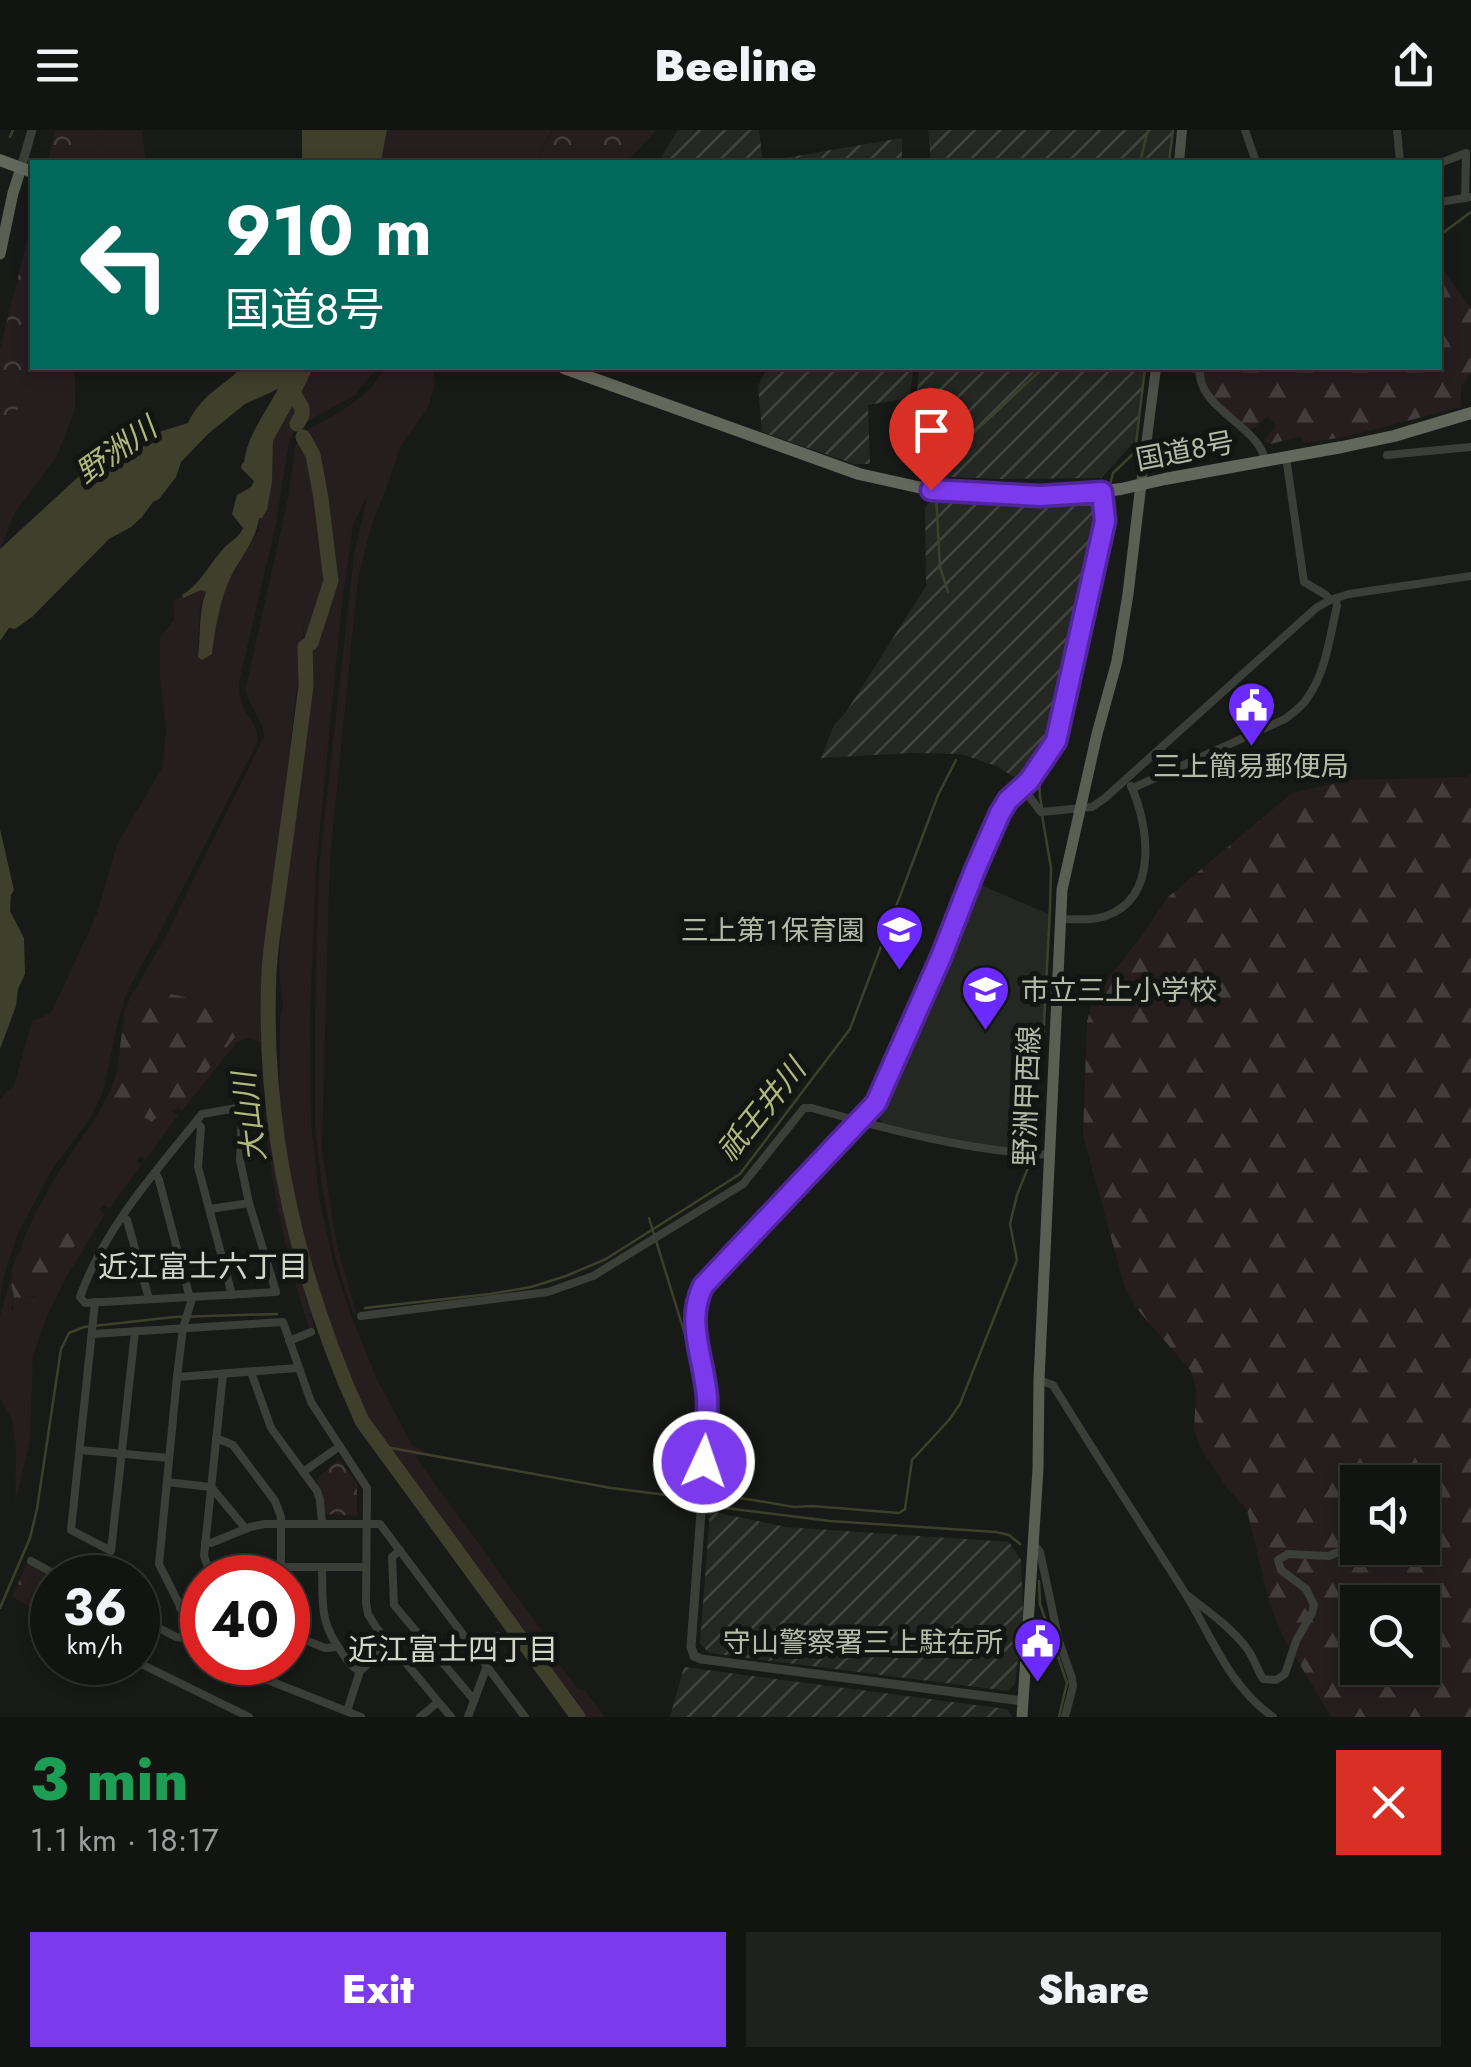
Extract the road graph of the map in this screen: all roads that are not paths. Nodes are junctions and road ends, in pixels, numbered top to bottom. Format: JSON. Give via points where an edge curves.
{"nodes":[{"id":1,"x":32,"y":130,"type":"edge"},
{"id":2,"x":1182,"y":130,"type":"edge"},
{"id":3,"x":1244,"y":130,"type":"edge"},
{"id":4,"x":1396,"y":130,"type":"edge"},
{"id":5,"x":0,"y":160,"type":"edge"},
{"id":6,"x":1179,"y":160,"type":"edge"},
{"id":7,"x":1255,"y":160,"type":"edge"},
{"id":8,"x":1400,"y":160,"type":"edge"},
{"id":9,"x":1442,"y":162,"type":"edge"},
{"id":10,"x":27,"y":170,"type":"edge"},
{"id":11,"x":1468,"y":197,"type":"edge"},
{"id":12,"x":1442,"y":202,"type":"edge"},
{"id":13,"x":0,"y":254,"type":"edge"},
{"id":14,"x":570,"y":370,"type":"edge"},
{"id":15,"x":1156,"y":370,"type":"edge"},
{"id":16,"x":1200,"y":370,"type":"edge"},
{"id":17,"x":1471,"y":412,"type":"edge"},
{"id":18,"x":1471,"y":447,"type":"edge"},
{"id":19,"x":1387,"y":454,"type":"dead end"},
{"id":20,"x":1286,"y":457,"type":"junction"},
{"id":21,"x":1266,"y":461,"type":"junction"},
{"id":22,"x":1142,"y":484,"type":"junction"},
{"id":23,"x":1102,"y":492,"type":"junction"},
{"id":24,"x":1471,"y":576,"type":"edge"},
{"id":25,"x":1333,"y":599,"type":"junction"},
{"id":26,"x":1129,"y":784,"type":"junction"},
{"id":27,"x":1022,"y":787,"type":"junction"},
{"id":28,"x":1082,"y":807,"type":"junction"},
{"id":29,"x":1060,"y":919,"type":"junction"},
{"id":30,"x":860,"y":1121,"type":"junction"},
{"id":31,"x":196,"y":1122,"type":"junction"},
{"id":32,"x":1050,"y":1155,"type":"junction"},
{"id":33,"x":155,"y":1172,"type":"junction"},
{"id":34,"x":249,"y":1204,"type":"junction"},
{"id":35,"x":210,"y":1209,"type":"junction"},
{"id":36,"x":123,"y":1216,"type":"junction"},
{"id":37,"x":232,"y":1294,"type":"junction"},
{"id":38,"x":190,"y":1297,"type":"junction"},
{"id":39,"x":149,"y":1299,"type":"junction"},
{"id":40,"x":95,"y":1302,"type":"junction"},
{"id":41,"x":360,"y":1316,"type":"dead end"},
{"id":42,"x":183,"y":1328,"type":"junction"},
{"id":43,"x":135,"y":1332,"type":"junction"},
{"id":44,"x":311,"y":1332,"type":"dead end"},
{"id":45,"x":92,"y":1334,"type":"junction"},
{"id":46,"x":289,"y":1341,"type":"junction"},
{"id":47,"x":298,"y":1368,"type":"junction"},
{"id":48,"x":252,"y":1372,"type":"junction"},
{"id":49,"x":223,"y":1374,"type":"junction"},
{"id":50,"x":177,"y":1377,"type":"junction"},
{"id":51,"x":1039,"y":1380,"type":"junction"},
{"id":52,"x":216,"y":1438,"type":"junction"},
{"id":53,"x":340,"y":1446,"type":"junction"},
{"id":54,"x":80,"y":1450,"type":"junction"},
{"id":55,"x":122,"y":1454,"type":"junction"},
{"id":56,"x":169,"y":1458,"type":"junction"},
{"id":57,"x":303,"y":1472,"type":"junction"},
{"id":58,"x":167,"y":1482,"type":"junction"},
{"id":59,"x":211,"y":1487,"type":"junction"},
{"id":60,"x":281,"y":1524,"type":"junction"},
{"id":61,"x":322,"y":1524,"type":"junction"},
{"id":62,"x":366,"y":1524,"type":"junction"},
{"id":63,"x":246,"y":1528,"type":"junction"},
{"id":64,"x":205,"y":1543,"type":"junction"},
{"id":65,"x":1033,"y":1543,"type":"junction"},
{"id":66,"x":400,"y":1550,"type":"junction"},
{"id":67,"x":1340,"y":1551,"type":"edge"},
{"id":68,"x":204,"y":1555,"type":"edge"},
{"id":69,"x":281,"y":1555,"type":"edge"},
{"id":70,"x":322,"y":1568,"type":"junction"},
{"id":71,"x":366,"y":1568,"type":"junction"},
{"id":72,"x":310,"y":1569,"type":"edge"},
{"id":73,"x":1186,"y":1594,"type":"junction"},
{"id":74,"x":180,"y":1608,"type":"edge"},
{"id":75,"x":498,"y":1636,"type":"dead end"},
{"id":76,"x":310,"y":1642,"type":"edge"},
{"id":77,"x":390,"y":1645,"type":"junction"},
{"id":78,"x":337,"y":1646,"type":"junction"},
{"id":79,"x":487,"y":1667,"type":"junction"},
{"id":80,"x":360,"y":1671,"type":"junction"},
{"id":81,"x":160,"y":1673,"type":"edge"},
{"id":82,"x":280,"y":1685,"type":"edge"},
{"id":83,"x":474,"y":1700,"type":"junction"},
{"id":84,"x":1023,"y":1701,"type":"junction"},
{"id":85,"x":438,"y":1702,"type":"junction"},
{"id":86,"x":347,"y":1711,"type":"junction"},
{"id":87,"x":250,"y":1717,"type":"edge"},
{"id":88,"x":361,"y":1717,"type":"edge"},
{"id":89,"x":420,"y":1717,"type":"edge"},
{"id":90,"x":450,"y":1717,"type":"edge"},
{"id":91,"x":468,"y":1717,"type":"edge"},
{"id":92,"x":525,"y":1717,"type":"edge"},
{"id":93,"x":1022,"y":1717,"type":"edge"},
{"id":94,"x":1065,"y":1717,"type":"edge"},
{"id":95,"x":1273,"y":1717,"type":"edge"}],
"edges":[{"from":1,"to":10,"type":"street"},
{"from":2,"to":6,"type":"main road"},
{"from":3,"to":7,"type":"street"},
{"from":4,"to":8,"type":"street"},
{"from":5,"to":10,"type":"highway"},
{"from":9,"to":11,"type":"street","via":[[1466,154]]},
{"from":10,"to":13,"type":"main road","via":[[12,192]]},
{"from":11,"to":12,"type":"street"},
{"from":14,"to":23,"type":"highway","name":"国道8号","via":[[859,474],[931,490],[1039,501]]},
{"from":15,"to":22,"type":"main road"},
{"from":16,"to":21,"type":"street","via":[[1202,385],[1262,448]]},
{"from":17,"to":20,"type":"highway","name":"国道8号","via":[[1394,436]]},
{"from":18,"to":19,"type":"street"},
{"from":20,"to":21,"type":"highway","name":"国道8号"},
{"from":20,"to":25,"type":"street","via":[[1304,582]]},
{"from":21,"to":22,"type":"highway","name":"国道8号"},
{"from":22,"to":23,"type":"highway","name":"国道8号"},
{"from":22,"to":28,"type":"main road","name":"野洲甲西線","via":[[1117,661]]},
{"from":23,"to":27,"type":"street","via":[[1105,521],[1056,741]]},
{"from":24,"to":25,"type":"street"},
{"from":25,"to":26,"type":"street"},
{"from":25,"to":26,"type":"street","via":[[1337,606],[1319,676],[1300,707]]},
{"from":26,"to":28,"type":"street"},
{"from":26,"to":29,"type":"street","via":[[1146,854],[1136,892],[1110,914]]},
{"from":27,"to":28,"type":"street","via":[[1041,812]]},
{"from":27,"to":30,"type":"street","via":[[1000,813],[876,1103]]},
{"from":28,"to":29,"type":"main road","name":"野洲甲西線"},
{"from":29,"to":32,"type":"main road","name":"野洲甲西線"},
{"from":30,"to":32,"type":"street","via":[[969,1146]]},
{"from":30,"to":41,"type":"street","via":[[804,1108],[743,1184],[593,1276],[548,1292]]},
{"from":30,"to":84,"type":"street","via":[[698,1296],[694,1314],[707,1424],[691,1648],[702,1658]]},
{"from":31,"to":33,"type":"street"},
{"from":31,"to":34,"type":"street","via":[[202,1114],[237,1108],[242,1115],[240,1160]]},
{"from":31,"to":35,"type":"street","via":[[198,1167]]},
{"from":32,"to":51,"type":"main road","name":"野洲甲西線"},
{"from":33,"to":36,"type":"street"},
{"from":33,"to":38,"type":"street"},
{"from":34,"to":35,"type":"street"},
{"from":34,"to":37,"type":"street","via":[[276,1292]]},
{"from":35,"to":37,"type":"street"},
{"from":36,"to":39,"type":"street"},
{"from":36,"to":40,"type":"street","via":[[80,1296]]},
{"from":37,"to":38,"type":"street"},
{"from":38,"to":39,"type":"street"},
{"from":38,"to":42,"type":"street"},
{"from":39,"to":40,"type":"street"},
{"from":40,"to":45,"type":"street"},
{"from":42,"to":43,"type":"street"},
{"from":42,"to":46,"type":"street","via":[[284,1322]]},
{"from":42,"to":50,"type":"street"},
{"from":43,"to":45,"type":"street"},
{"from":43,"to":55,"type":"street"},
{"from":44,"to":46,"type":"street"},
{"from":45,"to":54,"type":"street"},
{"from":46,"to":47,"type":"street"},
{"from":47,"to":48,"type":"street"},
{"from":47,"to":53,"type":"street"},
{"from":48,"to":49,"type":"street"},
{"from":48,"to":57,"type":"street","via":[[271,1428]]},
{"from":49,"to":50,"type":"street"},
{"from":49,"to":52,"type":"street"},
{"from":50,"to":56,"type":"street"},
{"from":51,"to":65,"type":"main road","name":"野洲甲西線"},
{"from":51,"to":73,"type":"street","via":[[1053,1385]]},
{"from":52,"to":59,"type":"street"},
{"from":52,"to":60,"type":"street","via":[[233,1446],[276,1501]]},
{"from":53,"to":57,"type":"street"},
{"from":53,"to":62,"type":"street","via":[[367,1488]]},
{"from":54,"to":55,"type":"street"},
{"from":54,"to":55,"type":"street","via":[[71,1530],[111,1551]]},
{"from":55,"to":56,"type":"street"},
{"from":56,"to":58,"type":"street"},
{"from":57,"to":61,"type":"street","via":[[317,1491]]},
{"from":58,"to":59,"type":"street"},
{"from":58,"to":74,"type":"street","via":[[159,1564]]},
{"from":59,"to":63,"type":"street"},
{"from":59,"to":64,"type":"street"},
{"from":60,"to":61,"type":"street"},
{"from":60,"to":63,"type":"street"},
{"from":60,"to":69,"type":"street"},
{"from":61,"to":62,"type":"street"},
{"from":62,"to":66,"type":"street","via":[[380,1524]]},
{"from":62,"to":71,"type":"street"},
{"from":63,"to":64,"type":"street"},
{"from":64,"to":68,"type":"street"},
{"from":65,"to":84,"type":"main road","name":"野洲甲西線"},
{"from":65,"to":94,"type":"street","via":[[1072,1678]]},
{"from":66,"to":79,"type":"street"},
{"from":66,"to":83,"type":"street","via":[[392,1557],[394,1605]]},
{"from":67,"to":73,"type":"street","via":[[1278,1560],[1314,1605],[1285,1674],[1276,1680],[1263,1678],[1244,1645]]},
{"from":70,"to":71,"type":"street"},
{"from":70,"to":72,"type":"street"},
{"from":70,"to":78,"type":"street","via":[[323,1620]]},
{"from":71,"to":77,"type":"street","via":[[368,1614]]},
{"from":73,"to":95,"type":"street","via":[[1233,1678]]},
{"from":75,"to":79,"type":"street"},
{"from":76,"to":78,"type":"street"},
{"from":77,"to":80,"type":"street"},
{"from":77,"to":85,"type":"street"},
{"from":78,"to":80,"type":"street"},
{"from":79,"to":83,"type":"street"},
{"from":79,"to":92,"type":"street"},
{"from":80,"to":86,"type":"street"},
{"from":81,"to":87,"type":"street"},
{"from":82,"to":86,"type":"street"},
{"from":83,"to":91,"type":"street"},
{"from":84,"to":93,"type":"main road","name":"野洲甲西線"},
{"from":85,"to":89,"type":"street"},
{"from":85,"to":90,"type":"street"},
{"from":86,"to":88,"type":"street"}]}
